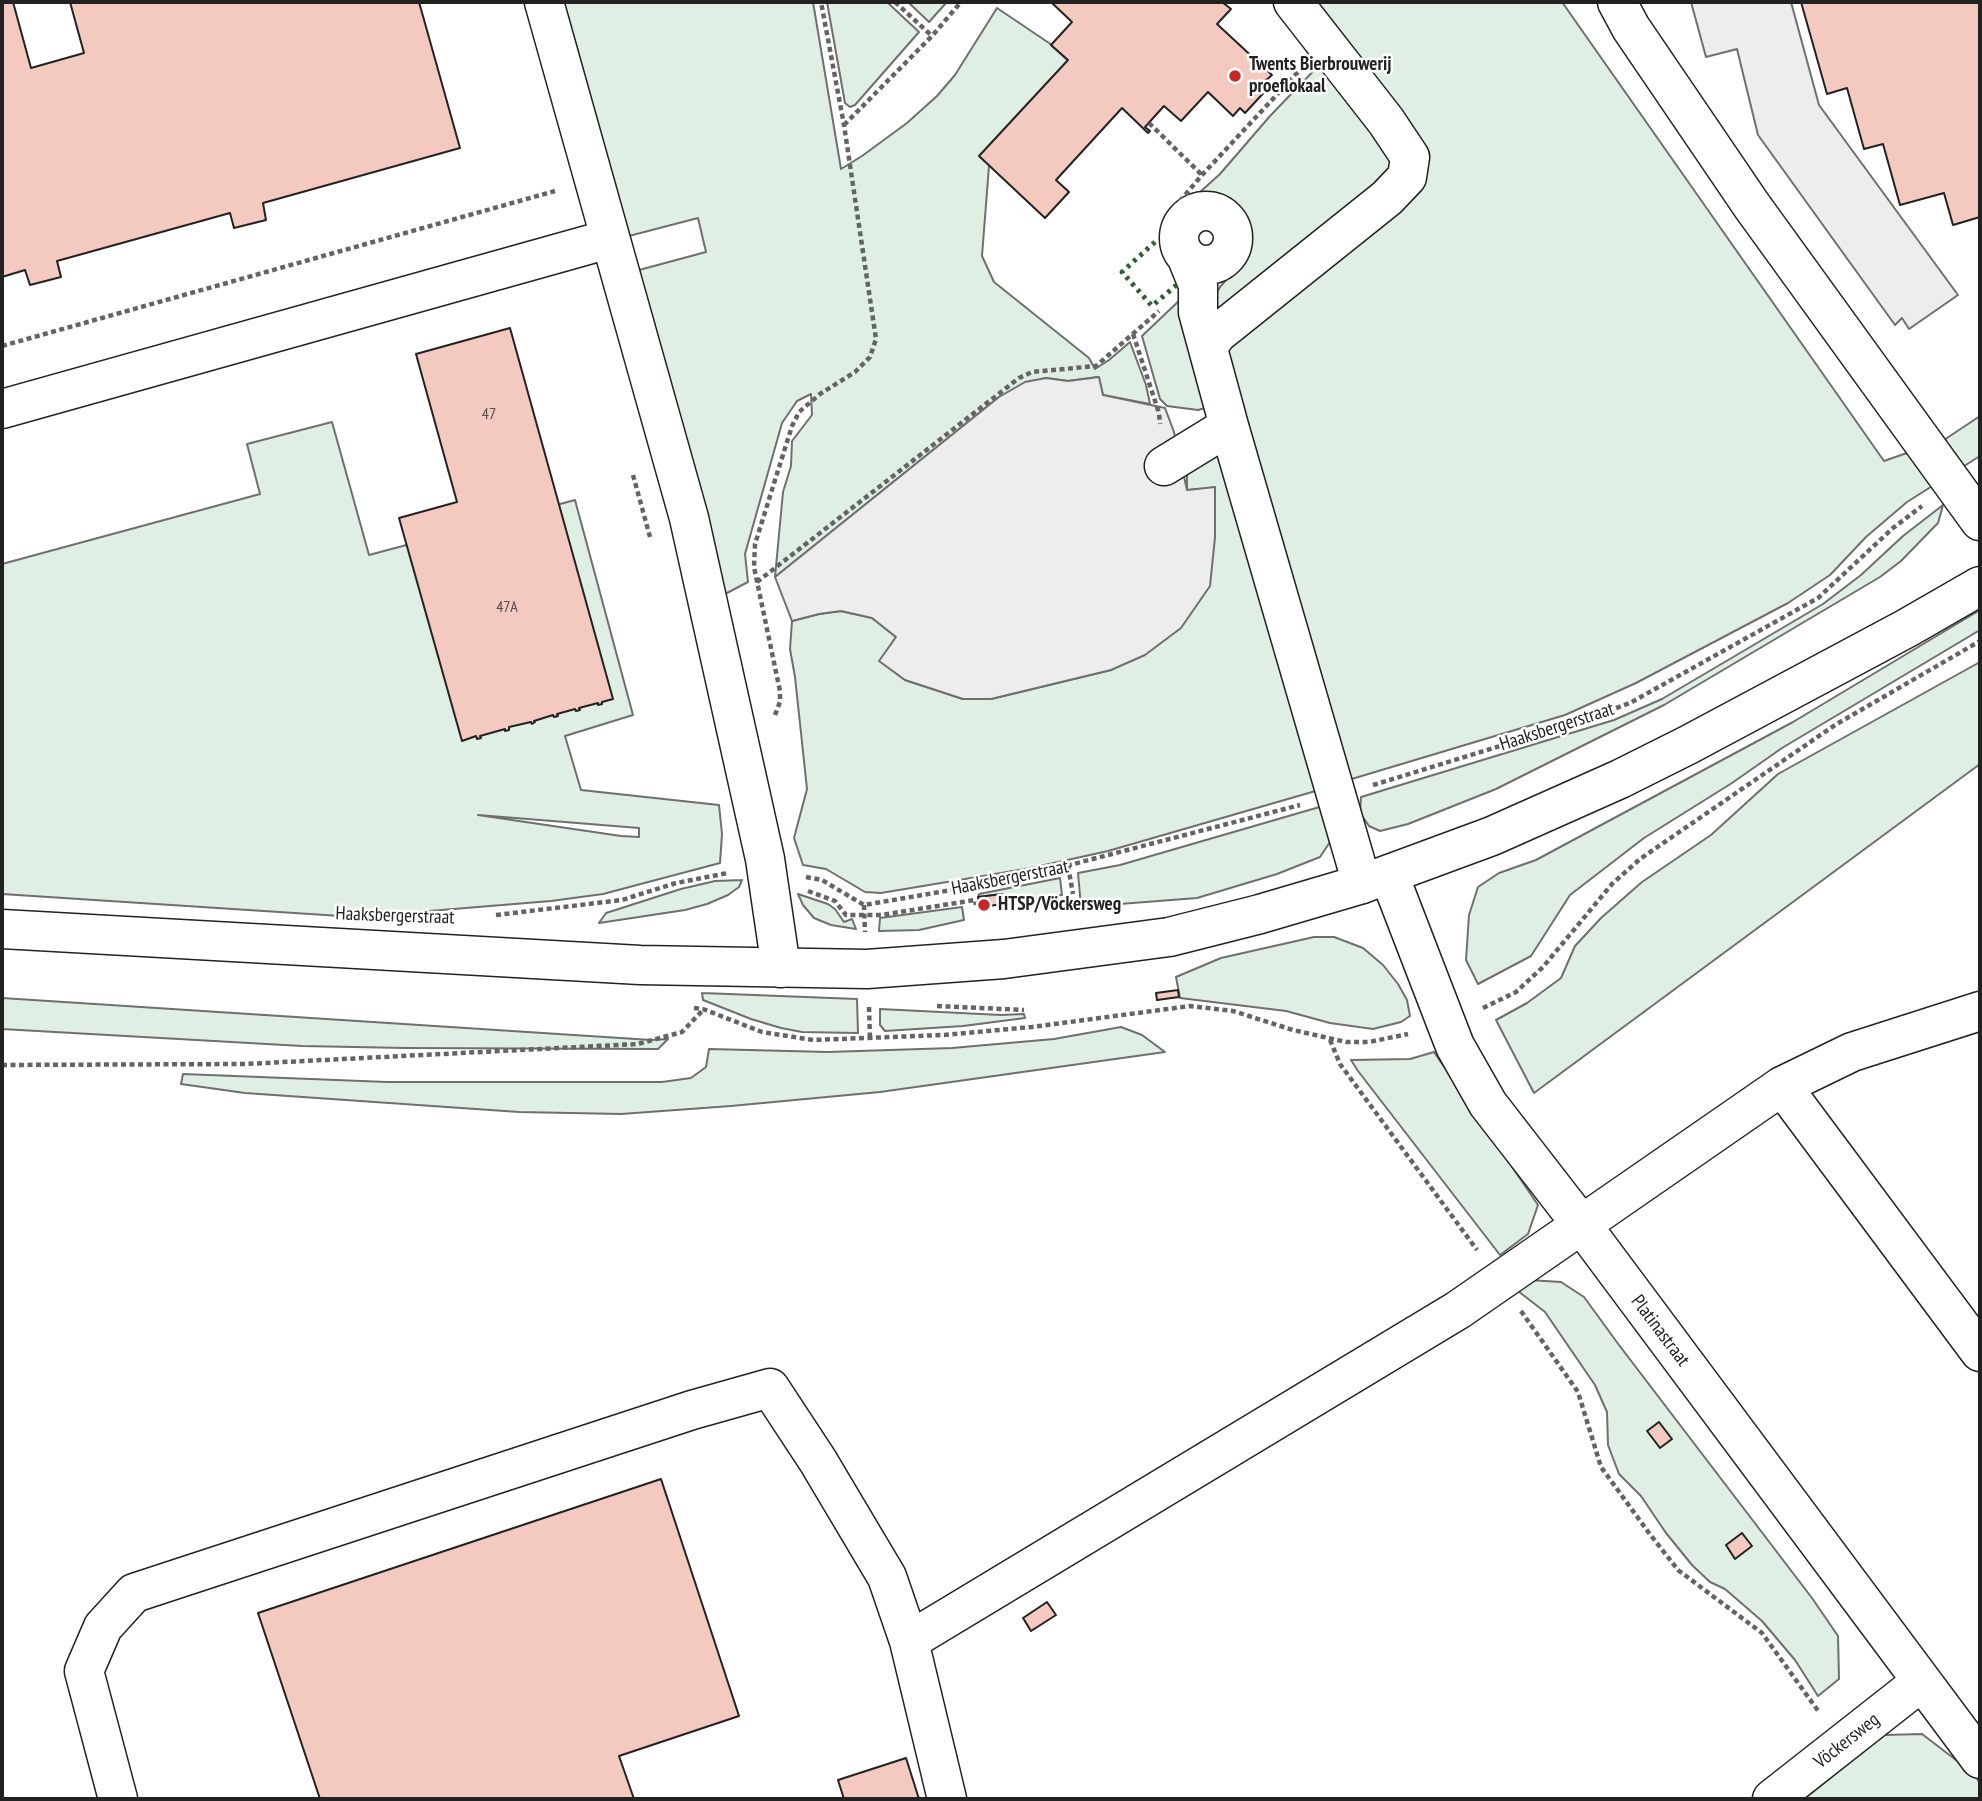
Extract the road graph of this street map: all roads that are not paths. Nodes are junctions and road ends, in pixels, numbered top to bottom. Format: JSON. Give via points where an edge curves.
{"nodes":[{"id":1,"x":544,"y":2,"type":"edge"},
{"id":2,"x":1293,"y":2,"type":"edge"},
{"id":3,"x":1616,"y":2,"type":"edge"},
{"id":4,"x":609,"y":239,"type":"junction"},
{"id":5,"x":1192,"y":260,"type":"road end"},
{"id":6,"x":1209,"y":345,"type":"junction"},
{"id":7,"x":2,"y":409,"type":"edge"},
{"id":8,"x":1229,"y":426,"type":"junction"},
{"id":9,"x":1164,"y":466,"type":"road end"},
{"id":10,"x":1980,"y":521,"type":"edge"},
{"id":11,"x":1980,"y":586,"type":"edge"},
{"id":12,"x":1376,"y":879,"type":"junction"},
{"id":13,"x":2,"y":929,"type":"edge"},
{"id":14,"x":781,"y":968,"type":"junction"},
{"id":15,"x":1980,"y":1011,"type":"edge"},
{"id":16,"x":1782,"y":1087,"type":"junction"},
{"id":17,"x":1581,"y":1224,"type":"junction"},
{"id":18,"x":1980,"y":1352,"type":"edge"},
{"id":19,"x":909,"y":1641,"type":"junction"},
{"id":20,"x":1921,"y":1682,"type":"junction"},
{"id":21,"x":1980,"y":1759,"type":"edge"},
{"id":22,"x":118,"y":1799,"type":"edge"},
{"id":23,"x":947,"y":1799,"type":"edge"},
{"id":24,"x":1772,"y":1799,"type":"edge"}],
"edges":[{"from":1,"to":4,"type":"main road"},
{"from":2,"to":6,"type":"main road","via":[[1410,157],[1407,177]]},
{"from":3,"to":10,"type":"main road","via":[[1752,206]]},
{"from":4,"to":7,"type":"main road"},
{"from":4,"to":14,"type":"main road","via":[[689,518],[782,875]]},
{"from":5,"to":6,"type":"main road","name":"Platinastraat","via":[[1198,312]]},
{"from":6,"to":8,"type":"main road","name":"Platinastraat"},
{"from":8,"to":9,"type":"main road"},
{"from":8,"to":12,"type":"main road","name":"Platinastraat","via":[[1336,796]]},
{"from":11,"to":12,"type":"main road","name":"Haaksbergerstraat","via":[[1631,774],[1492,836]]},
{"from":12,"to":14,"type":"main road","name":"Haaksbergerstraat","via":[[1169,937],[1084,950],[921,966]]},
{"from":12,"to":17,"type":"main road","name":"Platinastraat","via":[[1416,947],[1465,1066],[1488,1104]]},
{"from":13,"to":14,"type":"main road","name":"Haaksbergerstraat","via":[[640,965]]},
{"from":15,"to":16,"type":"main road","via":[[1852,1052]]},
{"from":16,"to":17,"type":"main road"},
{"from":16,"to":18,"type":"main road"},
{"from":17,"to":19,"type":"main road","via":[[1458,1310]]},
{"from":17,"to":20,"type":"main road","name":"Platinastraat"},
{"from":19,"to":22,"type":"main road","via":[[887,1577],[770,1388],[134,1593],[103,1627],[84,1671]]},
{"from":19,"to":23,"type":"main road"},
{"from":20,"to":21,"type":"main road","name":"Platinastraat"},
{"from":20,"to":24,"type":"main road","name":"Vöckersweg"}]}
